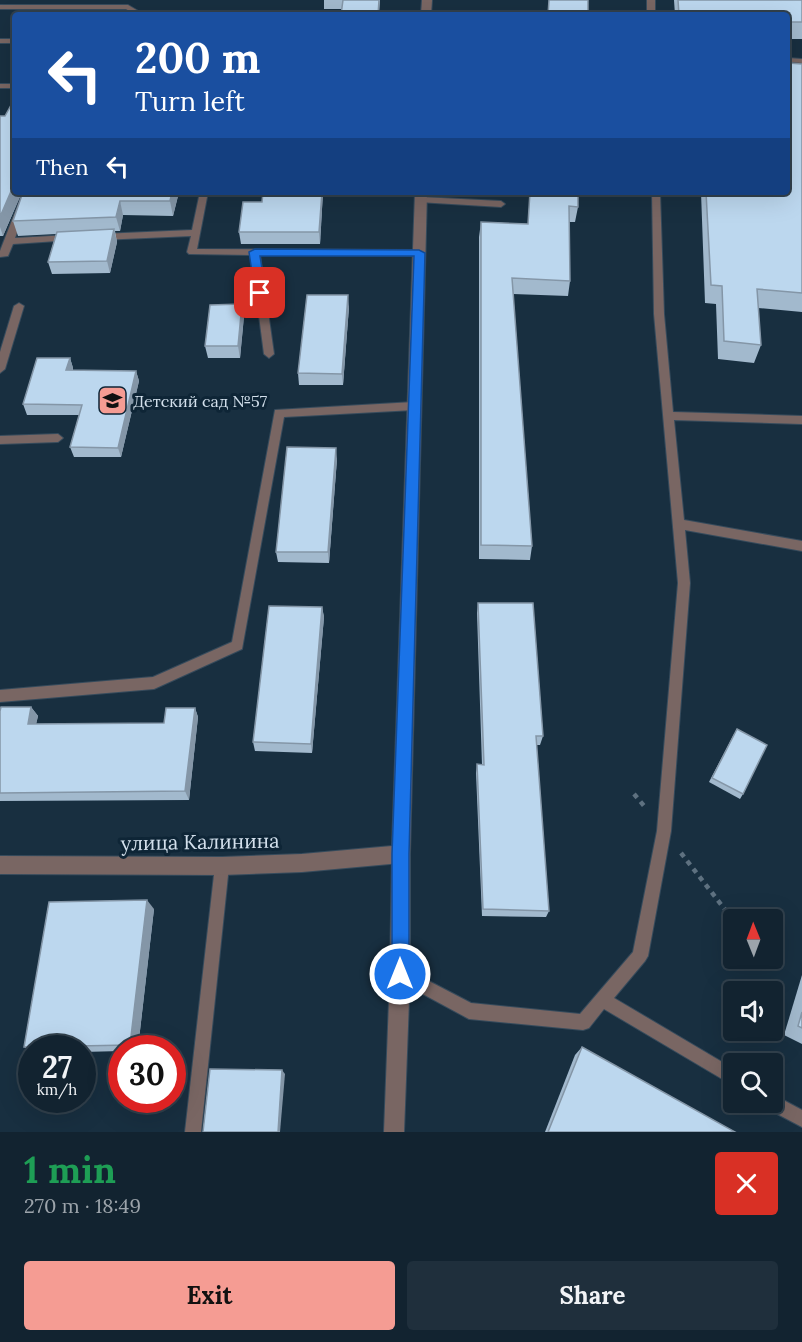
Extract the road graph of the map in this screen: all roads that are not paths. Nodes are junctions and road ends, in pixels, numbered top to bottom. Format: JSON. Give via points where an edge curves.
{"nodes":[{"id":1,"x":119,"y":4,"type":"edge"},
{"id":2,"x":0,"y":7,"type":"edge"},
{"id":3,"x":62,"y":8,"type":"junction"},
{"id":4,"x":59,"y":12,"type":"edge"},
{"id":5,"x":136,"y":12,"type":"edge"},
{"id":6,"x":26,"y":195,"type":"edge"},
{"id":7,"x":203,"y":195,"type":"edge"},
{"id":8,"x":656,"y":195,"type":"edge"},
{"id":9,"x":421,"y":196,"type":"edge"},
{"id":10,"x":501,"y":204,"type":"dead end"},
{"id":11,"x":196,"y":233,"type":"junction"},
{"id":12,"x":91,"y":237,"type":"edge"},
{"id":13,"x":80,"y":238,"type":"edge"},
{"id":14,"x":10,"y":241,"type":"junction"},
{"id":15,"x":255,"y":252,"type":"junction"},
{"id":16,"x":419,"y":253,"type":"junction"},
{"id":17,"x":0,"y":254,"type":"edge"},
{"id":18,"x":19,"y":306,"type":"dead end"},
{"id":19,"x":269,"y":354,"type":"dead end"},
{"id":20,"x":0,"y":369,"type":"edge"},
{"id":21,"x":414,"y":406,"type":"junction"},
{"id":22,"x":668,"y":416,"type":"junction"},
{"id":23,"x":802,"y":420,"type":"edge"},
{"id":24,"x":58,"y":438,"type":"dead end"},
{"id":25,"x":0,"y":440,"type":"edge"},
{"id":26,"x":679,"y":525,"type":"junction"},
{"id":27,"x":802,"y":546,"type":"edge"},
{"id":28,"x":0,"y":696,"type":"edge"},
{"id":29,"x":400,"y":854,"type":"junction"},
{"id":30,"x":0,"y":865,"type":"edge"},
{"id":31,"x":222,"y":866,"type":"junction"},
{"id":32,"x":400,"y":974,"type":"junction"},
{"id":33,"x":602,"y":999,"type":"junction"},
{"id":34,"x":723,"y":1071,"type":"edge"},
{"id":35,"x":783,"y":1108,"type":"edge"},
{"id":36,"x":802,"y":1119,"type":"edge"},
{"id":37,"x":193,"y":1132,"type":"edge"},
{"id":38,"x":394,"y":1132,"type":"edge"}],
"edges":[{"from":1,"to":3,"type":"lane"},
{"from":1,"to":5,"type":"lane"},
{"from":2,"to":3,"type":"lane"},
{"from":3,"to":4,"type":"lane"},
{"from":6,"to":14,"type":"lane"},
{"from":7,"to":11,"type":"lane"},
{"from":8,"to":22,"type":"lane","via":[[659,314]]},
{"from":9,"to":10,"type":"lane"},
{"from":9,"to":16,"type":"street"},
{"from":11,"to":12,"type":"lane"},
{"from":11,"to":15,"type":"lane","via":[[192,252]]},
{"from":13,"to":14,"type":"lane"},
{"from":14,"to":17,"type":"lane","via":[[5,254]]},
{"from":15,"to":16,"type":"lane"},
{"from":15,"to":19,"type":"lane"},
{"from":16,"to":21,"type":"street"},
{"from":18,"to":20,"type":"lane"},
{"from":21,"to":28,"type":"lane","via":[[279,413],[238,645],[154,683]]},
{"from":21,"to":29,"type":"street"},
{"from":22,"to":23,"type":"lane"},
{"from":22,"to":26,"type":"lane"},
{"from":24,"to":25,"type":"lane"},
{"from":26,"to":27,"type":"lane"},
{"from":26,"to":33,"type":"lane","via":[[684,584],[664,831],[640,956]]},
{"from":29,"to":31,"type":"street","name":"улица Калинина"},
{"from":29,"to":32,"type":"street"},
{"from":30,"to":31,"type":"street","name":"улица Калинина"},
{"from":31,"to":37,"type":"lane"},
{"from":32,"to":33,"type":"lane","via":[[469,1011],[583,1022]]},
{"from":32,"to":38,"type":"street"},
{"from":33,"to":34,"type":"lane"},
{"from":35,"to":36,"type":"lane"}]}
